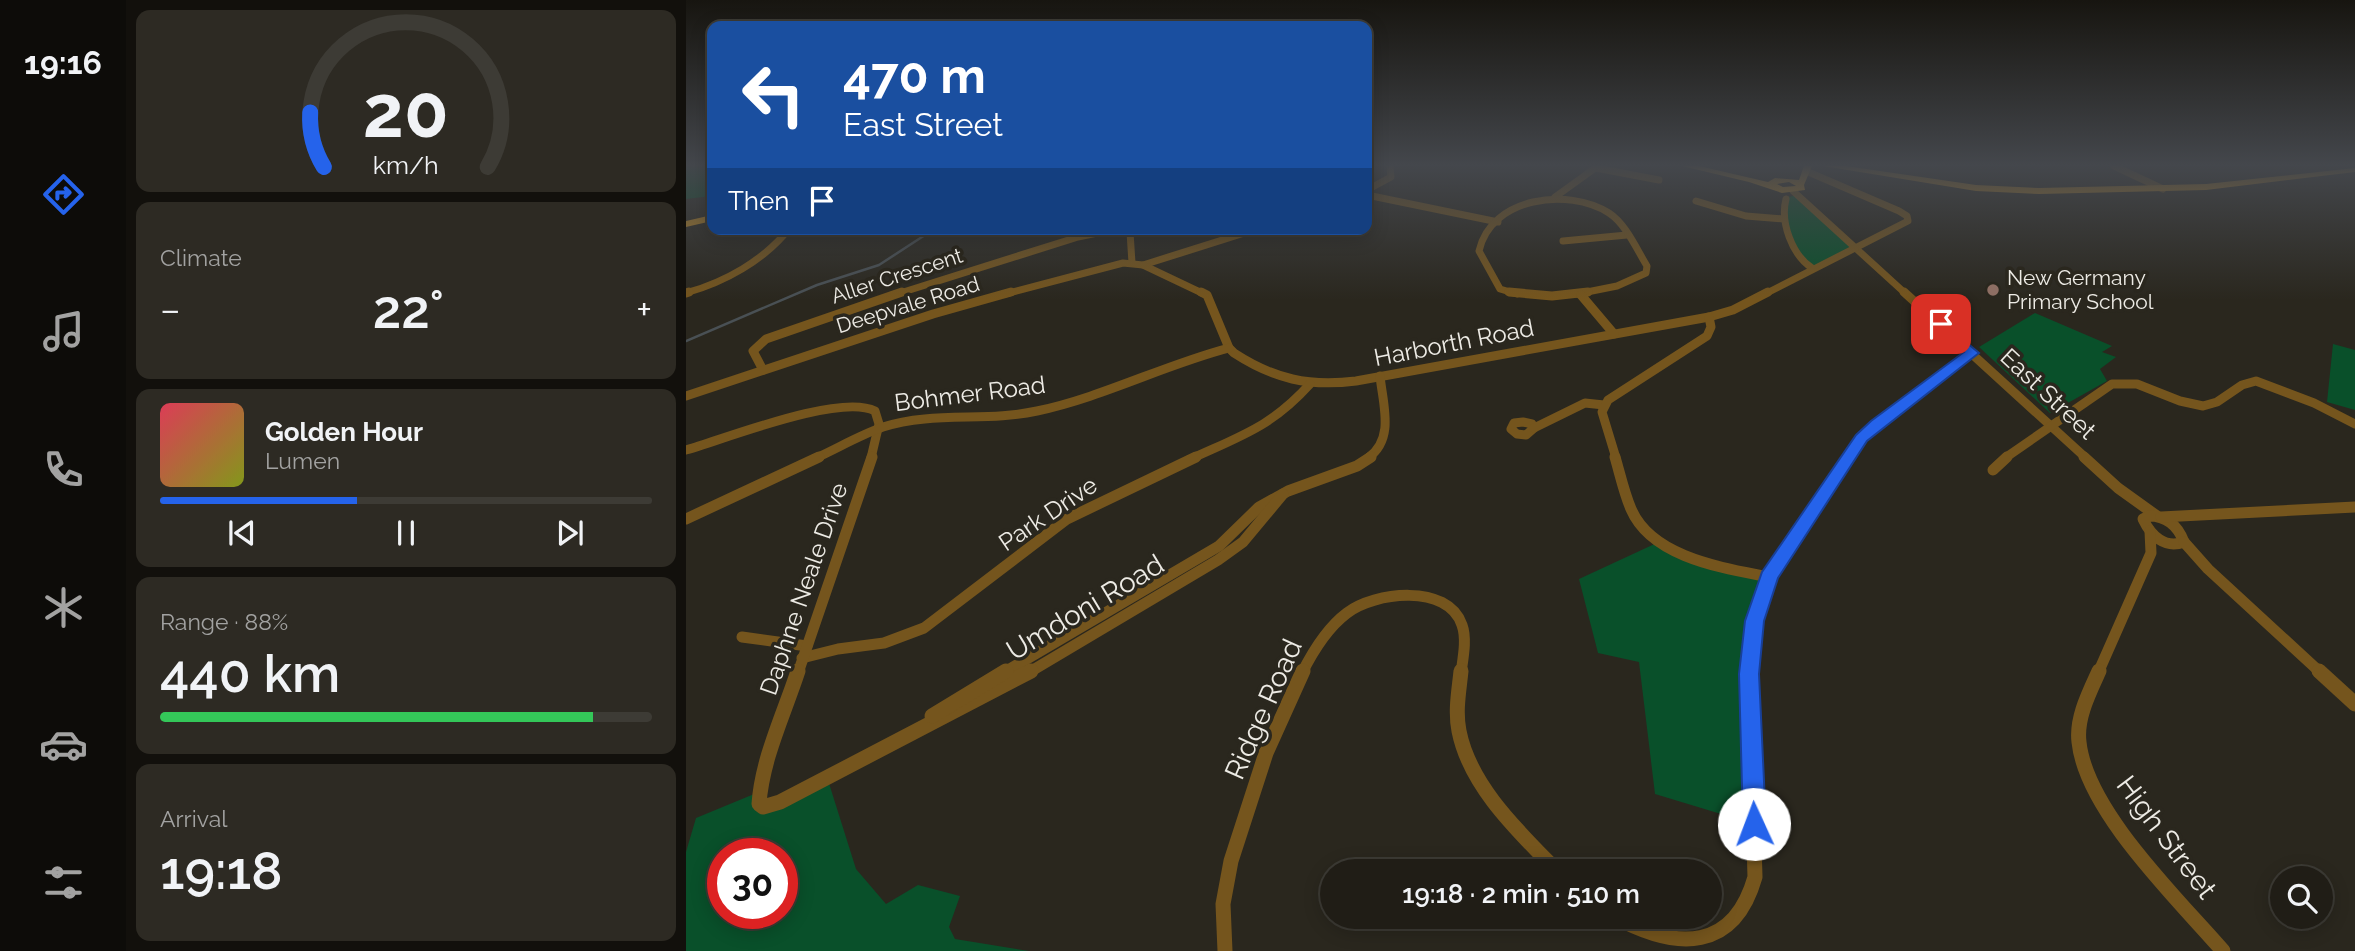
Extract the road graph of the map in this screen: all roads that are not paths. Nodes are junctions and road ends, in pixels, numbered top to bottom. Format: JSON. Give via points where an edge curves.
{"nodes":[{"id":1,"x":1447,"y":210,"type":"edge"},
{"id":2,"x":1511,"y":210,"type":"edge"},
{"id":3,"x":1602,"y":210,"type":"edge"},
{"id":4,"x":1727,"y":210,"type":"edge"},
{"id":5,"x":1782,"y":210,"type":"edge"},
{"id":6,"x":1809,"y":210,"type":"edge"},
{"id":7,"x":1895,"y":210,"type":"edge"},
{"id":8,"x":707,"y":219,"type":"edge"},
{"id":9,"x":1784,"y":219,"type":"junction"},
{"id":10,"x":1498,"y":222,"type":"junction"},
{"id":11,"x":686,"y":224,"type":"edge"},
{"id":12,"x":784,"y":235,"type":"edge"},
{"id":13,"x":1093,"y":235,"type":"edge"},
{"id":14,"x":1131,"y":235,"type":"edge"},
{"id":15,"x":1239,"y":235,"type":"edge"},
{"id":16,"x":1627,"y":235,"type":"junction"},
{"id":17,"x":1563,"y":242,"type":"dead end"},
{"id":18,"x":1857,"y":247,"type":"junction"},
{"id":19,"x":1162,"y":260,"type":"junction"},
{"id":20,"x":1132,"y":263,"type":"junction"},
{"id":21,"x":1143,"y":265,"type":"junction"},
{"id":22,"x":1812,"y":268,"type":"junction"},
{"id":23,"x":1153,"y":270,"type":"junction"},
{"id":24,"x":686,"y":294,"type":"edge"},
{"id":25,"x":1581,"y":295,"type":"junction"},
{"id":26,"x":1709,"y":317,"type":"junction"},
{"id":27,"x":1614,"y":334,"type":"junction"},
{"id":28,"x":1229,"y":348,"type":"junction"},
{"id":29,"x":1972,"y":353,"type":"junction"},
{"id":30,"x":763,"y":370,"type":"junction"},
{"id":31,"x":1380,"y":376,"type":"junction"},
{"id":32,"x":1310,"y":384,"type":"junction"},
{"id":33,"x":686,"y":396,"type":"edge"},
{"id":34,"x":1604,"y":405,"type":"junction"},
{"id":35,"x":2355,"y":424,"type":"edge"},
{"id":36,"x":2051,"y":426,"type":"junction"},
{"id":37,"x":879,"y":428,"type":"junction"},
{"id":38,"x":1534,"y":428,"type":"dead end"},
{"id":39,"x":686,"y":450,"type":"edge"},
{"id":40,"x":790,"y":457,"type":"dead end"},
{"id":41,"x":800,"y":465,"type":"junction"},
{"id":42,"x":1993,"y":470,"type":"dead end"},
{"id":43,"x":2118,"y":488,"type":"junction"},
{"id":44,"x":2355,"y":507,"type":"edge"},
{"id":45,"x":2202,"y":514,"type":"junction"},
{"id":46,"x":2159,"y":517,"type":"junction"},
{"id":47,"x":686,"y":519,"type":"edge"},
{"id":48,"x":2143,"y":519,"type":"junction"},
{"id":49,"x":2150,"y":531,"type":"junction"},
{"id":50,"x":2181,"y":537,"type":"junction"},
{"id":51,"x":2168,"y":544,"type":"junction"},
{"id":52,"x":2151,"y":553,"type":"junction"},
{"id":53,"x":2208,"y":569,"type":"junction"},
{"id":54,"x":1769,"y":577,"type":"junction"},
{"id":55,"x":742,"y":637,"type":"dead end"},
{"id":56,"x":805,"y":652,"type":"junction"},
{"id":57,"x":2355,"y":704,"type":"edge"},
{"id":58,"x":767,"y":763,"type":"joint"},
{"id":59,"x":1546,"y":859,"type":"edge"},
{"id":60,"x":1638,"y":929,"type":"edge"},
{"id":61,"x":1225,"y":951,"type":"edge"},
{"id":62,"x":2223,"y":951,"type":"edge"}],
"edges":[{"from":1,"to":10,"type":"street"},
{"from":2,"to":10,"type":"street"},
{"from":3,"to":16,"type":"street","via":[[1617,220]]},
{"from":4,"to":9,"type":"street"},
{"from":5,"to":9,"type":"street"},
{"from":6,"to":18,"type":"street","name":"East Street"},
{"from":7,"to":18,"type":"street","name":"Harborth Road","via":[[1908,221]]},
{"from":8,"to":11,"type":"main road"},
{"from":9,"to":22,"type":"street","via":[[1801,262]]},
{"from":10,"to":25,"type":"street","via":[[1478,246],[1500,289],[1523,296]]},
{"from":12,"to":24,"type":"street","via":[[767,253]]},
{"from":13,"to":30,"type":"street","name":"Aller Crescent","via":[[905,290],[766,339],[753,351]]},
{"from":14,"to":20,"type":"street","name":"Aller Crescent"},
{"from":15,"to":19,"type":"street"},
{"from":16,"to":17,"type":"street"},
{"from":16,"to":25,"type":"street","via":[[1647,265],[1646,273]]},
{"from":18,"to":22,"type":"street","name":"Harborth Road"},
{"from":18,"to":29,"type":"street","name":"East Street"},
{"from":19,"to":21,"type":"street"},
{"from":19,"to":23,"type":"street"},
{"from":20,"to":21,"type":"street","name":"Deepvale Road"},
{"from":20,"to":30,"type":"street","name":"Deepvale Road","via":[[1092,268],[933,314]]},
{"from":21,"to":23,"type":"street"},
{"from":22,"to":26,"type":"street","name":"Harborth Road","via":[[1733,310]]},
{"from":23,"to":28,"type":"street","via":[[1207,295]]},
{"from":25,"to":27,"type":"street"},
{"from":26,"to":27,"type":"street","name":"Harborth Road"},
{"from":26,"to":34,"type":"street","via":[[1707,336]]},
{"from":27,"to":31,"type":"street","name":"Harborth Road"},
{"from":28,"to":32,"type":"street","name":"Harborth Road","via":[[1273,376]]},
{"from":28,"to":37,"type":"street","name":"Bohmer Road","via":[[1036,412]]},
{"from":29,"to":36,"type":"street","name":"East Street"},
{"from":29,"to":54,"type":"street","via":[[1862,438]]},
{"from":30,"to":33,"type":"street","name":"Deepvale Road"},
{"from":31,"to":32,"type":"street","name":"Harborth Road"},
{"from":31,"to":58,"type":"street","name":"Umdoni Road","via":[[1387,431],[1378,450],[1357,466],[1283,494],[1243,542],[1226,555],[1002,688],[779,803],[763,807],[760,790]]},
{"from":32,"to":56,"type":"street","name":"Park Drive","via":[[1265,425],[1067,519],[924,628],[884,643]]},
{"from":34,"to":38,"type":"street","via":[[1585,403]]},
{"from":34,"to":54,"type":"street","via":[[1602,412],[1631,510],[1640,524],[1696,559]]},
{"from":35,"to":36,"type":"street","via":[[2314,403],[2246,381],[2205,407],[2143,384],[2112,384]]},
{"from":36,"to":42,"type":"street"},
{"from":36,"to":43,"type":"street","name":"East Street"},
{"from":37,"to":39,"type":"street","via":[[875,411],[834,410],[782,419]]},
{"from":37,"to":41,"type":"street","name":"Bohmer Road"},
{"from":37,"to":56,"type":"street","name":"Daphne Neale Drive"},
{"from":40,"to":41,"type":"street"},
{"from":41,"to":47,"type":"street","name":"Bohmer Road"},
{"from":43,"to":46,"type":"street","name":"East Street"},
{"from":43,"to":48,"type":"street","name":"East Street"},
{"from":44,"to":45,"type":"street"},
{"from":45,"to":46,"type":"street"},
{"from":45,"to":50,"type":"street","via":[[2185,522]]},
{"from":46,"to":48,"type":"street"},
{"from":46,"to":50,"type":"street","name":"East Street"},
{"from":48,"to":49,"type":"street","name":"East Street"},
{"from":49,"to":51,"type":"street"},
{"from":49,"to":52,"type":"street","name":"High Street"},
{"from":50,"to":51,"type":"street"},
{"from":50,"to":53,"type":"street","name":"East Street"},
{"from":51,"to":52,"type":"street"},
{"from":51,"to":53,"type":"street"},
{"from":52,"to":62,"type":"street","name":"High Street","via":[[2087,697],[2079,742],[2092,782],[2110,813]]},
{"from":53,"to":57,"type":"street"},
{"from":54,"to":60,"type":"street","via":[[1755,621],[1749,674],[1755,849],[1751,898],[1737,923],[1721,934],[1692,943],[1655,938]]},
{"from":55,"to":56,"type":"street"},
{"from":56,"to":58,"type":"street","name":"Daphne Neale Drive"},
{"from":59,"to":61,"type":"street","name":"Ridge Road","via":[[1507,816],[1465,753],[1457,726],[1464,634],[1455,614],[1441,602],[1415,595],[1382,596],[1339,618],[1316,646],[1290,696],[1230,862],[1224,898]]}]}
